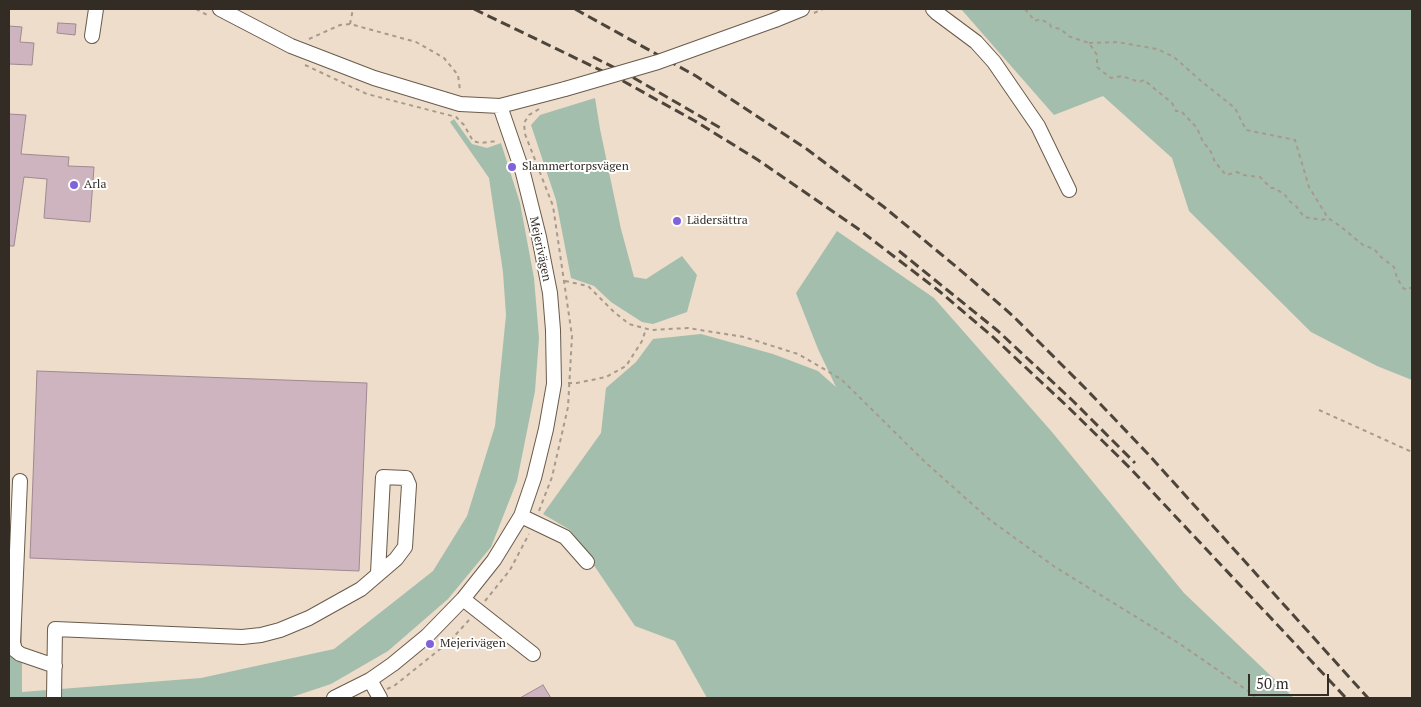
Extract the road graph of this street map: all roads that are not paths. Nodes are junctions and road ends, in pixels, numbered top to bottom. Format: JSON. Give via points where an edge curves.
{"nodes":[{"id":1,"x":96,"y":9,"type":"edge"},
{"id":2,"x":220,"y":9,"type":"edge"},
{"id":3,"x":802,"y":9,"type":"edge"},
{"id":4,"x":934,"y":9,"type":"edge"},
{"id":5,"x":92,"y":36,"type":"dead end"},
{"id":6,"x":500,"y":106,"type":"junction"},
{"id":7,"x":1069,"y":190,"type":"dead end"},
{"id":8,"x":20,"y":481,"type":"dead end"},
{"id":9,"x":521,"y":516,"type":"junction"},
{"id":10,"x":587,"y":562,"type":"dead end"},
{"id":11,"x":378,"y":574,"type":"junction"},
{"id":12,"x":463,"y":599,"type":"junction"},
{"id":13,"x":533,"y":654,"type":"dead end"},
{"id":14,"x":55,"y":666,"type":"junction"},
{"id":15,"x":370,"y":680,"type":"junction"},
{"id":16,"x":54,"y":698,"type":"edge"},
{"id":17,"x":334,"y":698,"type":"edge"},
{"id":18,"x":380,"y":698,"type":"edge"}],
"edges":[{"from":1,"to":5,"type":"street"},
{"from":2,"to":6,"type":"street","via":[[291,46],[374,78],[460,104]]},
{"from":3,"to":6,"type":"street","bridge":true,"via":[[658,62]]},
{"from":4,"to":7,"type":"street","via":[[976,42],[994,62],[1038,126]]},
{"from":6,"to":9,"type":"street","name":"Mejerivägen","via":[[523,173],[539,237],[550,293],[553,330],[554,384],[534,478]]},
{"from":8,"to":14,"type":"street","via":[[13,643],[20,654]]},
{"from":9,"to":10,"type":"street","via":[[565,537]]},
{"from":9,"to":12,"type":"street","name":"Mejerivägen","via":[[494,560]]},
{"from":11,"to":11,"type":"street","via":[[383,477],[406,478],[409,485],[405,547]]},
{"from":11,"to":14,"type":"street","via":[[361,589],[309,618],[262,635],[242,637],[55,629]]},
{"from":12,"to":13,"type":"street"},
{"from":12,"to":15,"type":"street","name":"Mejerivägen","via":[[427,636]]},
{"from":14,"to":16,"type":"street"},
{"from":15,"to":17,"type":"street","name":"Mejerivägen"},
{"from":15,"to":18,"type":"street"}]}
